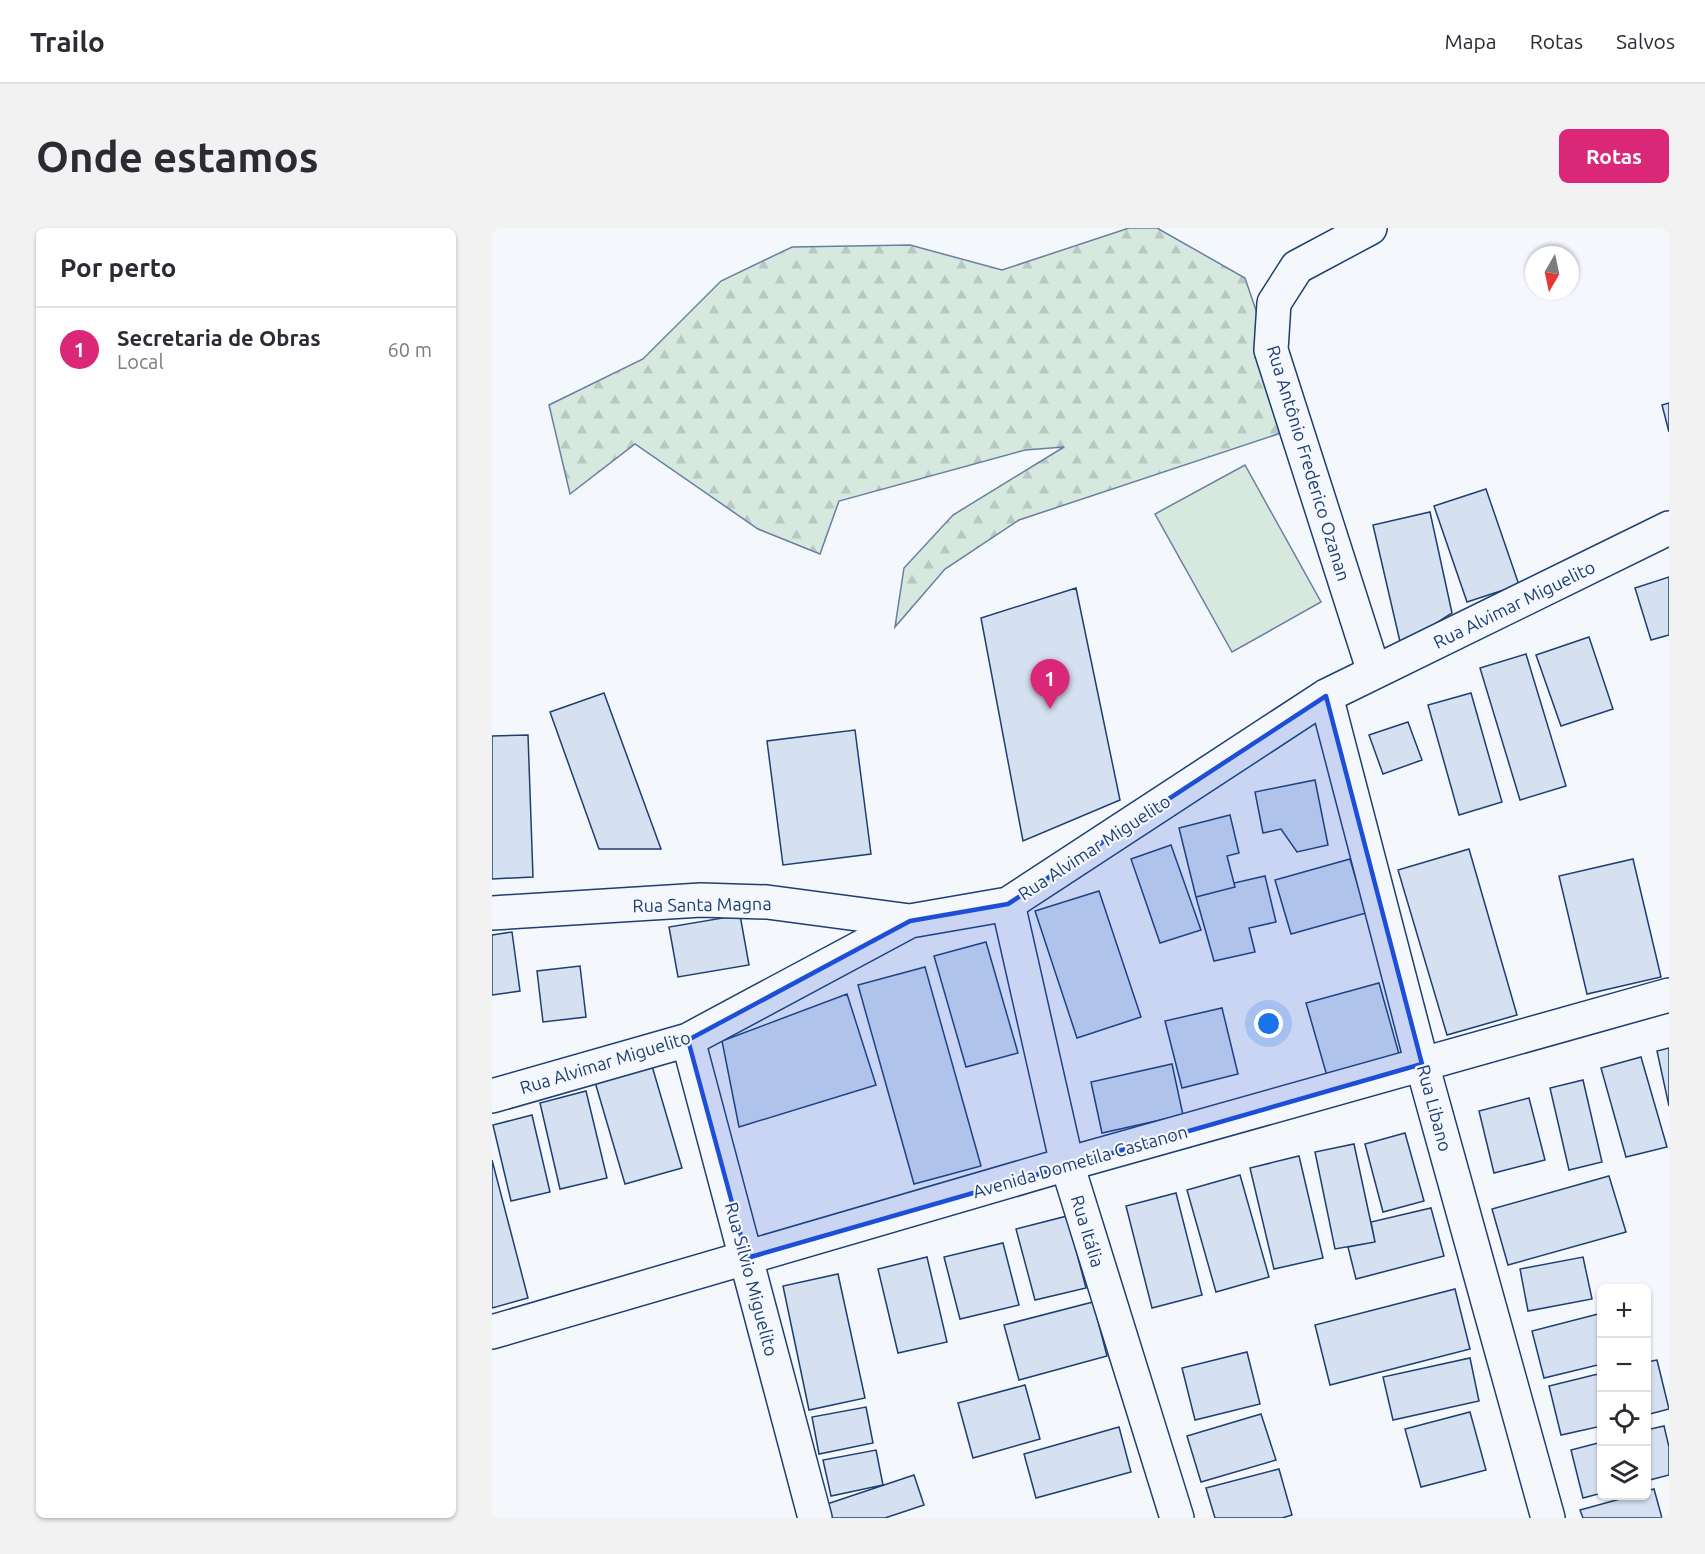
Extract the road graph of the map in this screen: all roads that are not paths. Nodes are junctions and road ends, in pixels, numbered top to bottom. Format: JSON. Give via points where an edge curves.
{"nodes":[{"id":1,"x":1370,"y":228,"type":"edge"},
{"id":2,"x":1669,"y":528,"type":"edge"},
{"id":3,"x":1374,"y":672,"type":"junction"},
{"id":4,"x":1326,"y":696,"type":"junction"},
{"id":5,"x":1008,"y":904,"type":"junction"},
{"id":6,"x":492,"y":913,"type":"edge"},
{"id":7,"x":910,"y":921,"type":"junction"},
{"id":8,"x":1669,"y":995,"type":"edge"},
{"id":9,"x":688,"y":1040,"type":"junction"},
{"id":10,"x":1422,"y":1064,"type":"junction"},
{"id":11,"x":492,"y":1096,"type":"edge"},
{"id":12,"x":1067,"y":1164,"type":"junction"},
{"id":13,"x":747,"y":1258,"type":"junction"},
{"id":14,"x":492,"y":1332,"type":"edge"},
{"id":15,"x":814,"y":1518,"type":"edge"},
{"id":16,"x":1177,"y":1518,"type":"edge"},
{"id":17,"x":1548,"y":1518,"type":"edge"}],
"edges":[{"from":1,"to":3,"type":"street","name":"Rua Antônio Frederico Ozanan","via":[[1297,267],[1274,303],[1271,350]]},
{"from":2,"to":3,"type":"street","name":"Rua Alvimar Miguelito"},
{"from":3,"to":4,"type":"street","name":"Rua Alvimar Miguelito"},
{"from":4,"to":5,"type":"street","name":"Rua Alvimar Miguelito"},
{"from":4,"to":10,"type":"street","name":"Rua Libano"},
{"from":5,"to":7,"type":"street","name":"Rua Alvimar Miguelito"},
{"from":5,"to":12,"type":"street","name":"Rua Itália"},
{"from":6,"to":7,"type":"street","name":"Rua Santa Magna","via":[[701,900],[767,902]]},
{"from":7,"to":9,"type":"street","name":"Rua Alvimar Miguelito"},
{"from":8,"to":10,"type":"street","name":"Avenida Dometila Castanon"},
{"from":9,"to":11,"type":"street","name":"Rua Alvimar Miguelito"},
{"from":9,"to":13,"type":"street","name":"Rua Silvio Miguelito"},
{"from":10,"to":12,"type":"street","name":"Avenida Dometila Castanon"},
{"from":10,"to":17,"type":"street","name":"Rua Libano"},
{"from":12,"to":13,"type":"street","name":"Avenida Dometila Castanon"},
{"from":12,"to":16,"type":"street","name":"Rua Itália"},
{"from":13,"to":14,"type":"street","name":"Avenida Dometila Castanon"},
{"from":13,"to":15,"type":"street","name":"Rua Silvio Miguelito"}]}
